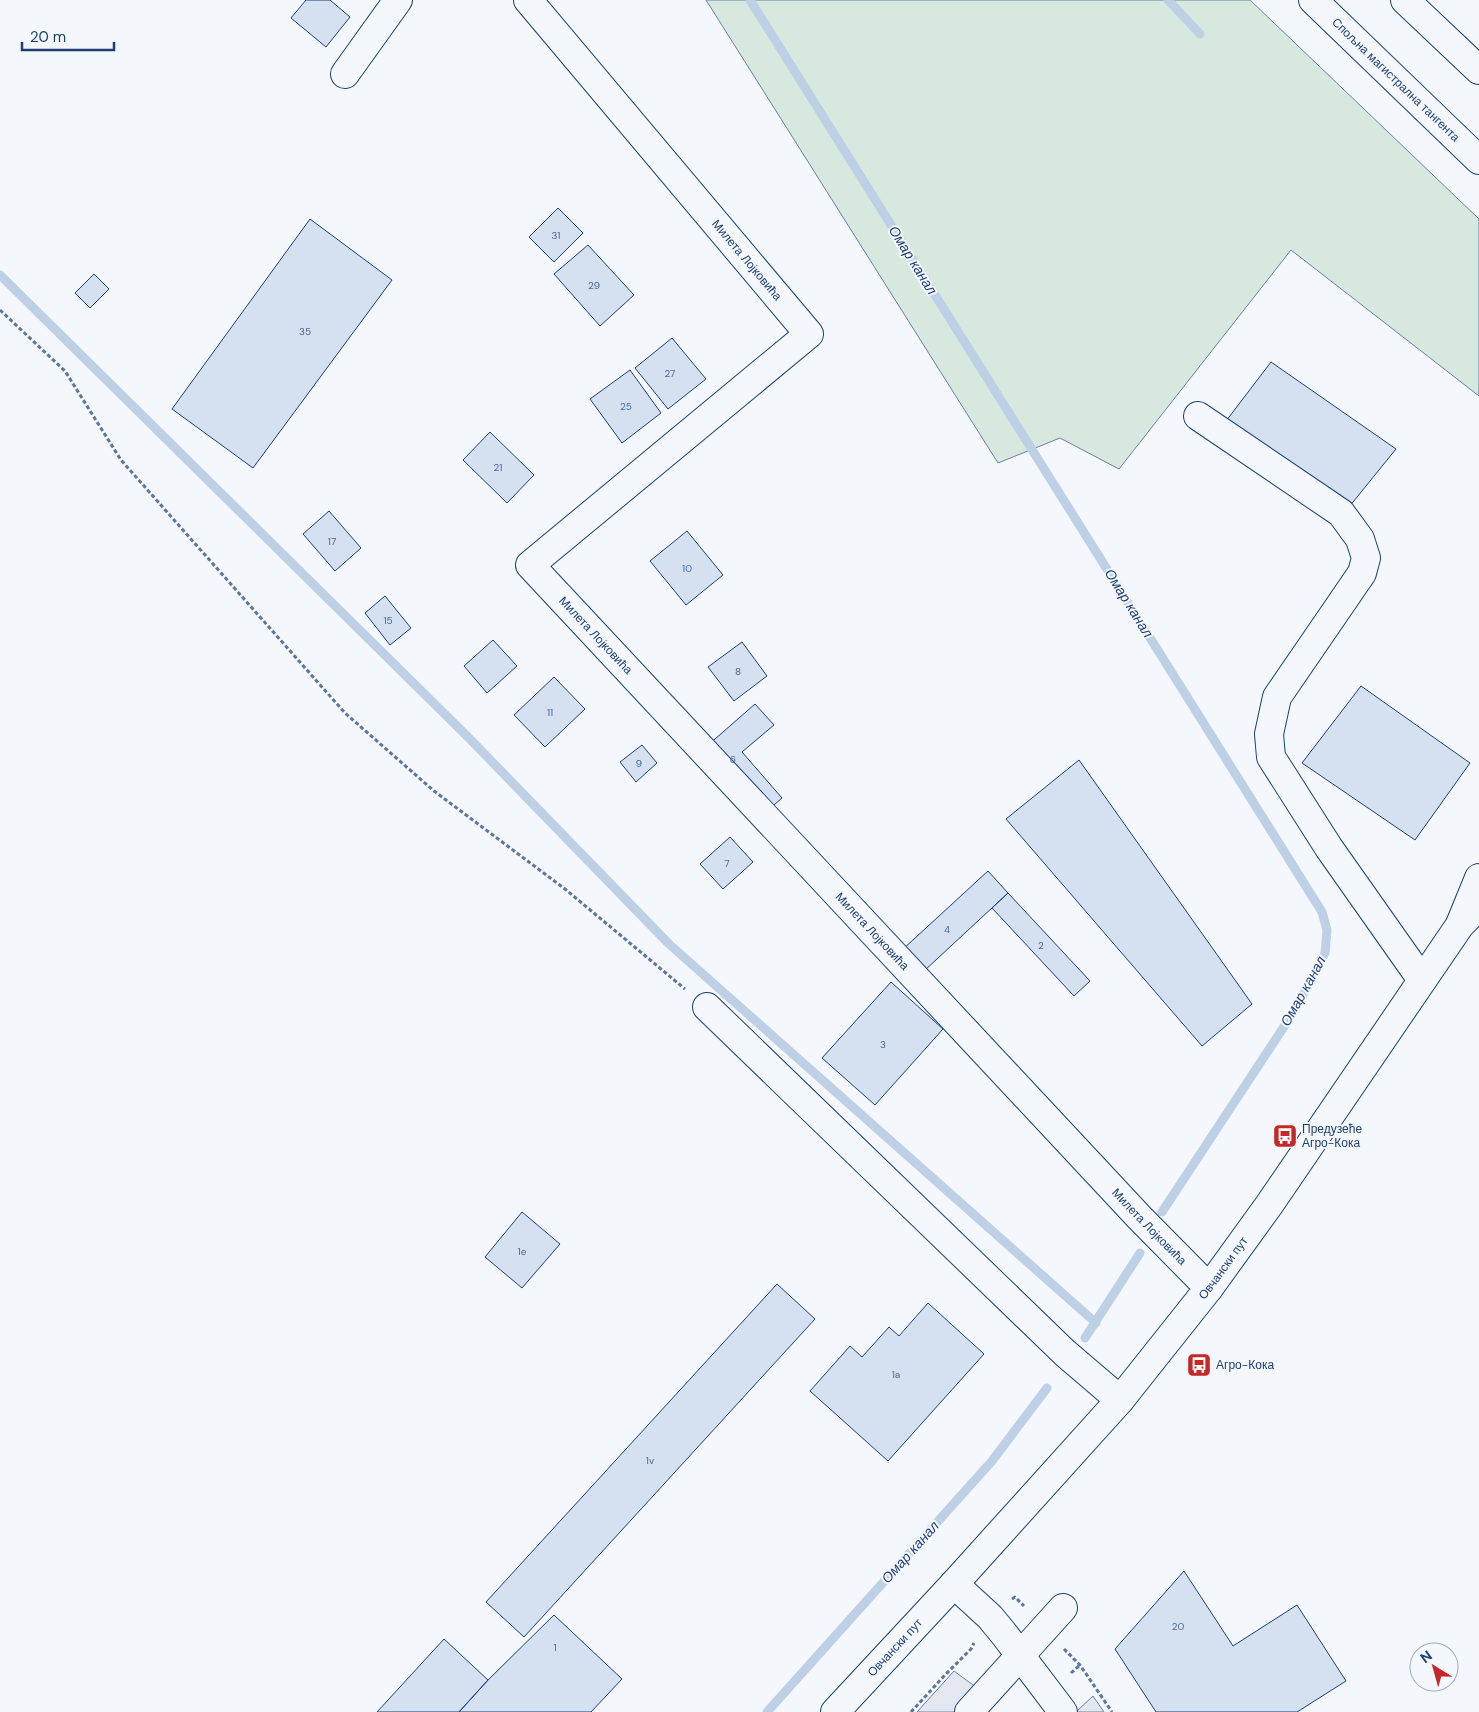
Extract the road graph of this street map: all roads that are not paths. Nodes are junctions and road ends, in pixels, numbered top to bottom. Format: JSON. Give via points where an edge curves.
{"nodes":[{"id":1,"x":398,"y":0,"type":"edge"},
{"id":2,"x":528,"y":0,"type":"edge"},
{"id":3,"x":1313,"y":0,"type":"edge"},
{"id":4,"x":1405,"y":0,"type":"edge"},
{"id":5,"x":1479,"y":70,"type":"edge"},
{"id":6,"x":345,"y":74,"type":"dead end"},
{"id":7,"x":1479,"y":160,"type":"edge"},
{"id":8,"x":1198,"y":416,"type":"dead end"},
{"id":9,"x":1479,"y":878,"type":"edge"},
{"id":10,"x":1479,"y":906,"type":"edge"},
{"id":11,"x":1460,"y":925,"type":"junction"},
{"id":12,"x":1422,"y":980,"type":"junction"},
{"id":13,"x":706,"y":1007,"type":"road end"},
{"id":14,"x":1210,"y":1288,"type":"junction"},
{"id":15,"x":1120,"y":1400,"type":"junction"},
{"id":16,"x":954,"y":1584,"type":"junction"},
{"id":17,"x":1063,"y":1608,"type":"dead end"},
{"id":18,"x":1021,"y":1655,"type":"junction"},
{"id":19,"x":835,"y":1712,"type":"edge"},
{"id":20,"x":969,"y":1712,"type":"edge"},
{"id":21,"x":1063,"y":1712,"type":"edge"}],
"edges":[{"from":1,"to":6,"type":"main road"},
{"from":2,"to":14,"type":"main road","name":"Милета Лојковића","via":[[810,334],[530,565],[1138,1217]]},
{"from":3,"to":7,"type":"main road","name":"Спољна магистрална тангента"},
{"from":4,"to":5,"type":"main road"},
{"from":8,"to":12,"type":"main road","via":[[1341,513],[1360,538],[1366,558],[1362,573],[1277,697],[1269,734],[1272,757],[1329,848]]},
{"from":9,"to":11,"type":"main road","name":"Овчански пут"},
{"from":10,"to":11,"type":"main road","name":"Овчански пут"},
{"from":11,"to":12,"type":"main road","name":"Овчански пут"},
{"from":12,"to":14,"type":"main road","name":"Овчански пут"},
{"from":13,"to":15,"type":"main road","via":[[1065,1353]]},
{"from":14,"to":15,"type":"main road","name":"Овчански пут"},
{"from":15,"to":16,"type":"main road","name":"Овчански пут"},
{"from":16,"to":18,"type":"main road","via":[[990,1618]]},
{"from":16,"to":19,"type":"main road","name":"Овчански пут"},
{"from":17,"to":18,"type":"main road"},
{"from":18,"to":20,"type":"main road"},
{"from":18,"to":21,"type":"main road"}]}
